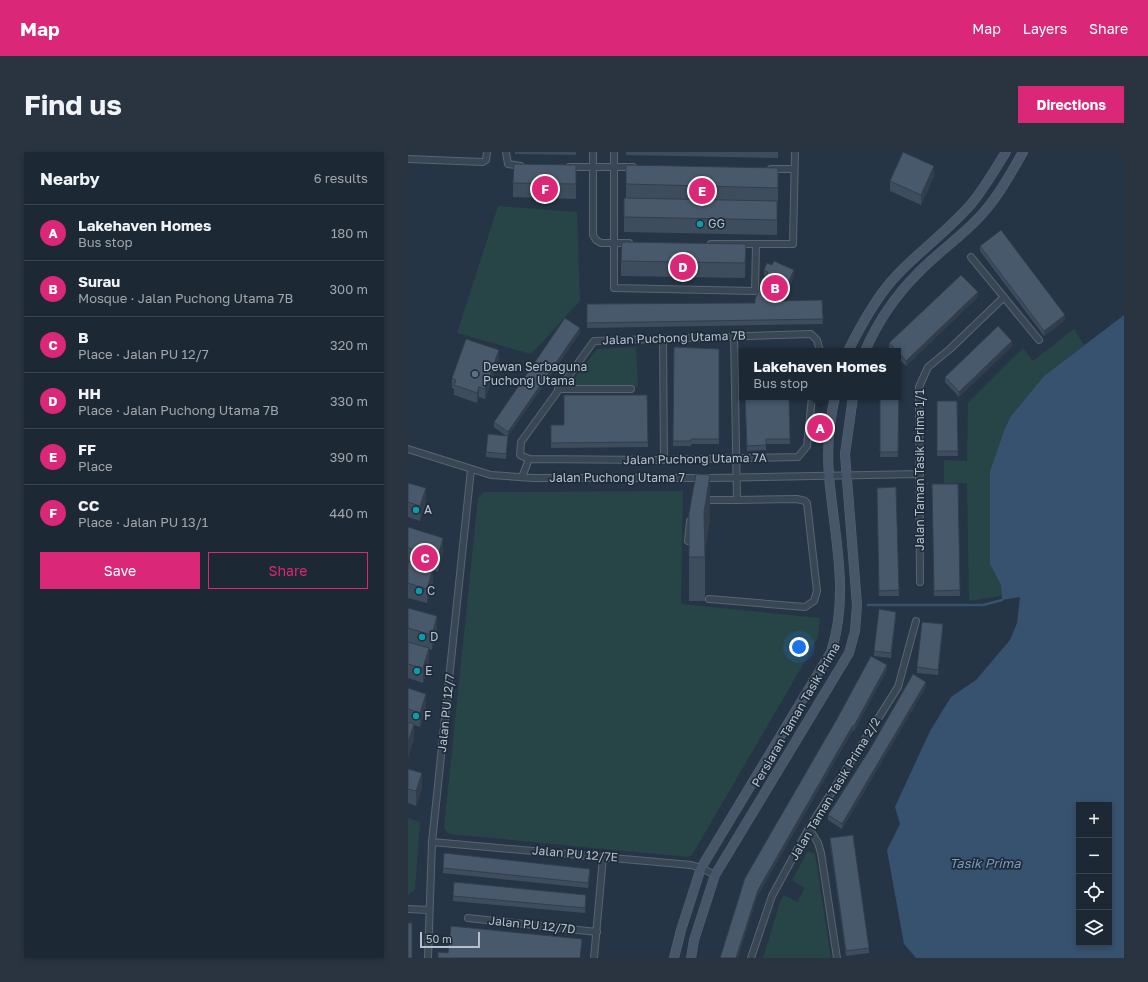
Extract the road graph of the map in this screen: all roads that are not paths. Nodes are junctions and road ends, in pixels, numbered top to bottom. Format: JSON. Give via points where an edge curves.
{"nodes":[{"id":1,"x":487,"y":152,"type":"edge"},
{"id":2,"x":506,"y":152,"type":"edge"},
{"id":3,"x":593,"y":152,"type":"edge"},
{"id":4,"x":614,"y":152,"type":"edge"},
{"id":5,"x":795,"y":152,"type":"edge"},
{"id":6,"x":1006,"y":152,"type":"edge"},
{"id":7,"x":1023,"y":152,"type":"edge"},
{"id":8,"x":408,"y":159,"type":"edge"},
{"id":9,"x":528,"y":166,"type":"edge"},
{"id":10,"x":564,"y":166,"type":"edge"},
{"id":11,"x":594,"y":167,"type":"junction"},
{"id":12,"x":614,"y":167,"type":"junction"},
{"id":13,"x":637,"y":167,"type":"edge"},
{"id":14,"x":763,"y":169,"type":"edge"},
{"id":15,"x":794,"y":169,"type":"junction"},
{"id":16,"x":613,"y":243,"type":"junction"},
{"id":17,"x":637,"y":243,"type":"edge"},
{"id":18,"x":700,"y":244,"type":"edge"},
{"id":19,"x":756,"y":244,"type":"junction"},
{"id":20,"x":971,"y":257,"type":"dead end"},
{"id":21,"x":1004,"y":297,"type":"junction"},
{"id":22,"x":734,"y":336,"type":"junction"},
{"id":23,"x":662,"y":339,"type":"junction"},
{"id":24,"x":1039,"y":340,"type":"dead end"},
{"id":25,"x":819,"y":348,"type":"edge"},
{"id":26,"x":850,"y":348,"type":"edge"},
{"id":27,"x":866,"y":348,"type":"edge"},
{"id":28,"x":631,"y":389,"type":"dead end"},
{"id":29,"x":558,"y":390,"type":"junction"},
{"id":30,"x":812,"y":400,"type":"edge"},
{"id":31,"x":835,"y":400,"type":"edge"},
{"id":32,"x":853,"y":400,"type":"edge"},
{"id":33,"x":408,"y":449,"type":"edge"},
{"id":34,"x":736,"y":459,"type":"junction"},
{"id":35,"x":529,"y":460,"type":"junction"},
{"id":36,"x":664,"y":460,"type":"junction"},
{"id":37,"x":471,"y":469,"type":"junction"},
{"id":38,"x":920,"y":474,"type":"junction"},
{"id":39,"x":829,"y":476,"type":"junction"},
{"id":40,"x":846,"y":476,"type":"junction"},
{"id":41,"x":522,"y":477,"type":"junction"},
{"id":42,"x":736,"y":478,"type":"junction"},
{"id":43,"x":737,"y":500,"type":"junction"},
{"id":44,"x":698,"y":503,"type":"edge"},
{"id":45,"x":691,"y":514,"type":"edge"},
{"id":46,"x":688,"y":541,"type":"edge"},
{"id":47,"x":920,"y":582,"type":"dead end"},
{"id":48,"x":709,"y":600,"type":"dead end"},
{"id":49,"x":916,"y":620,"type":"dead end"},
{"id":50,"x":809,"y":828,"type":"junction"},
{"id":51,"x":432,"y":842,"type":"junction"},
{"id":52,"x":602,"y":857,"type":"junction"},
{"id":53,"x":701,"y":868,"type":"junction"},
{"id":54,"x":715,"y":875,"type":"junction"},
{"id":55,"x":408,"y":909,"type":"edge"},
{"id":56,"x":428,"y":910,"type":"junction"},
{"id":57,"x":468,"y":918,"type":"dead end"},
{"id":58,"x":597,"y":932,"type":"junction"},
{"id":59,"x":428,"y":958,"type":"edge"},
{"id":60,"x":594,"y":958,"type":"edge"},
{"id":61,"x":674,"y":958,"type":"edge"},
{"id":62,"x":691,"y":958,"type":"edge"},
{"id":63,"x":751,"y":958,"type":"edge"},
{"id":64,"x":837,"y":958,"type":"edge"}],
"edges":[{"from":1,"to":8,"type":"street","via":[[486,160],[483,162]]},
{"from":2,"to":9,"type":"street","via":[[508,164]]},
{"from":3,"to":11,"type":"street"},
{"from":4,"to":12,"type":"street"},
{"from":5,"to":15,"type":"street"},
{"from":6,"to":26,"type":"main road","via":[[972,203],[908,264],[882,293]]},
{"from":7,"to":27,"type":"main road","via":[[1005,185],[983,214],[918,272],[894,299],[874,330]]},
{"from":10,"to":11,"type":"street"},
{"from":11,"to":12,"type":"street"},
{"from":11,"to":16,"type":"street","via":[[594,235],[601,243]]},
{"from":12,"to":13,"type":"street"},
{"from":12,"to":16,"type":"street"},
{"from":14,"to":15,"type":"street"},
{"from":15,"to":19,"type":"street","via":[[793,244]]},
{"from":16,"to":17,"type":"street"},
{"from":16,"to":19,"type":"street","via":[[614,288],[755,291]]},
{"from":18,"to":19,"type":"street"},
{"from":20,"to":21,"type":"street"},
{"from":21,"to":24,"type":"street"},
{"from":21,"to":38,"type":"street","name":"Jalan Taman Tasik Prima 1/1","via":[[928,367],[919,388]]},
{"from":22,"to":23,"type":"street","name":"Jalan Puchong Utama 7B"},
{"from":22,"to":25,"type":"street","name":"Jalan Puchong Utama 7B","via":[[811,334],[817,340]]},
{"from":22,"to":34,"type":"street"},
{"from":23,"to":29,"type":"street","name":"Jalan Puchong Utama 7B","via":[[594,341]]},
{"from":23,"to":36,"type":"street"},
{"from":28,"to":29,"type":"street"},
{"from":29,"to":35,"type":"street","name":"Jalan Puchong Utama 7B","via":[[521,442],[520,455]]},
{"from":30,"to":34,"type":"street","name":"Jalan Puchong Utama 7A","via":[[807,446],[798,457]]},
{"from":31,"to":39,"type":"main road","name":"Persiaran Taman Tasik Prima"},
{"from":32,"to":40,"type":"main road","name":"Persiaran Taman Tasik Prima","via":[[845,454]]},
{"from":33,"to":37,"type":"street","name":"Jalan Puchong Utama 7"},
{"from":34,"to":36,"type":"street","name":"Jalan Puchong Utama 7A"},
{"from":34,"to":42,"type":"street"},
{"from":35,"to":36,"type":"street","name":"Jalan Puchong Utama 7A"},
{"from":35,"to":41,"type":"street"},
{"from":37,"to":41,"type":"street","name":"Jalan Puchong Utama 7","via":[[491,475]]},
{"from":37,"to":51,"type":"street","name":"Jalan PU 12/7"},
{"from":38,"to":40,"type":"street","name":"Jalan Puchong Utama 7"},
{"from":38,"to":47,"type":"street","name":"Jalan Taman Tasik Prima 1/1"},
{"from":39,"to":40,"type":"street","name":"Jalan Puchong Utama 7"},
{"from":39,"to":42,"type":"street","name":"Jalan Puchong Utama 7"},
{"from":39,"to":53,"type":"main road","name":"Persiaran Taman Tasik Prima","via":[[841,570],[837,636]]},
{"from":40,"to":54,"type":"main road","name":"Persiaran Taman Tasik Prima","via":[[857,605],[855,631],[849,653]]},
{"from":41,"to":42,"type":"street","name":"Jalan Puchong Utama 7"},
{"from":42,"to":43,"type":"street"},
{"from":43,"to":44,"type":"street","via":[[702,500]]},
{"from":43,"to":48,"type":"street","via":[[797,499],[807,503],[816,598],[805,607]]},
{"from":45,"to":46,"type":"street"},
{"from":49,"to":50,"type":"street","name":"Jalan Taman Tasik Prima 2/2","via":[[898,687]]},
{"from":50,"to":63,"type":"street","name":"Jalan Taman Tasik Prima 2/2","via":[[772,896]]},
{"from":50,"to":64,"type":"street","via":[[821,853]]},
{"from":51,"to":52,"type":"street","name":"Jalan PU 12/7E"},
{"from":51,"to":56,"type":"street","name":"Jalan PU 12/7"},
{"from":52,"to":53,"type":"street","name":"Jalan PU 12/7E"},
{"from":52,"to":58,"type":"street"},
{"from":53,"to":54,"type":"street","name":"Jalan PU 12/7E"},
{"from":53,"to":61,"type":"main road","name":"Persiaran Taman Tasik Prima"},
{"from":54,"to":62,"type":"main road","name":"Persiaran Taman Tasik Prima","via":[[694,940]]},
{"from":55,"to":56,"type":"street"},
{"from":56,"to":59,"type":"street","name":"Jalan PU 12/7"},
{"from":57,"to":58,"type":"street","name":"Jalan PU 12/7D"},
{"from":58,"to":60,"type":"street"}]}
